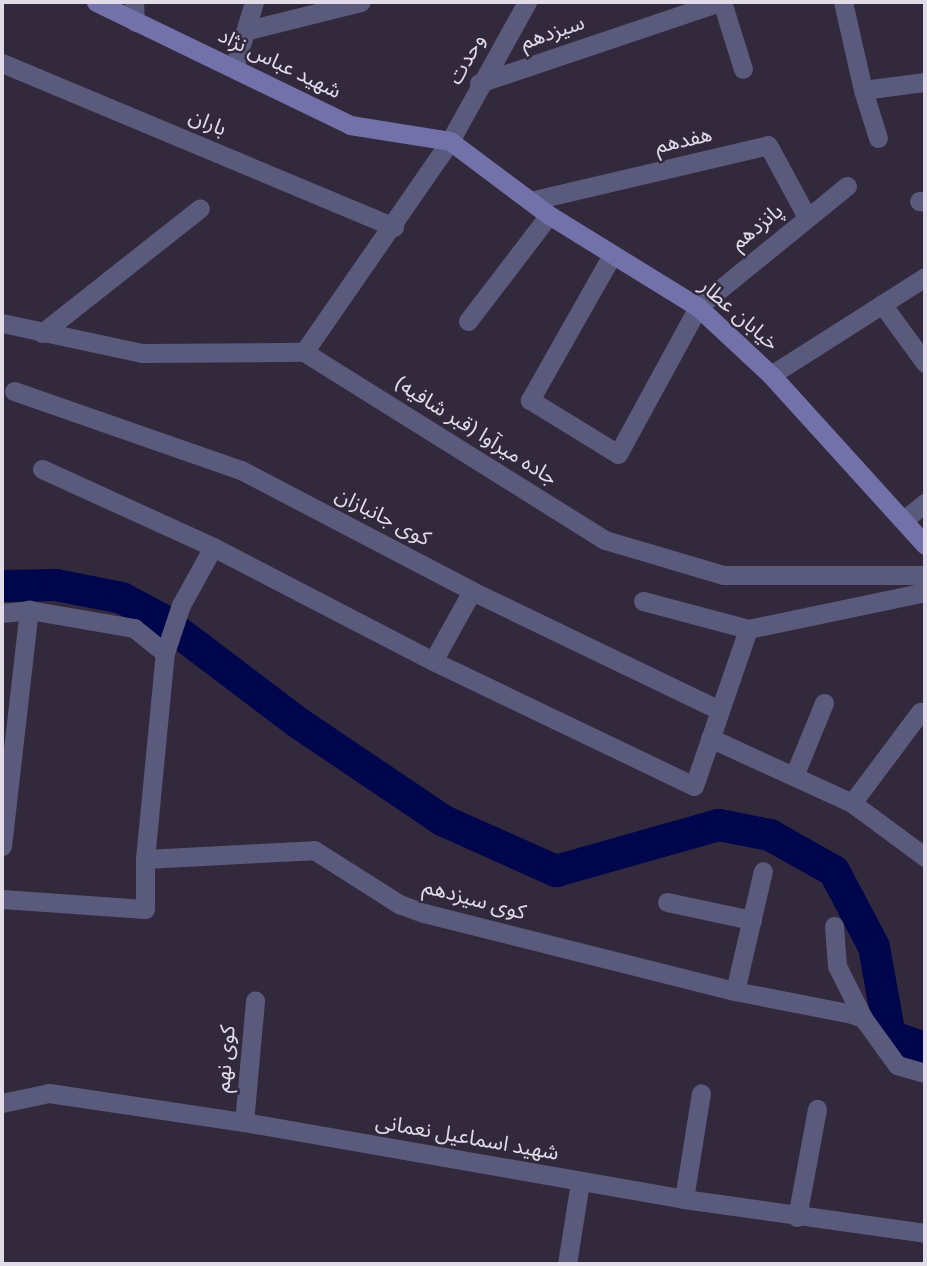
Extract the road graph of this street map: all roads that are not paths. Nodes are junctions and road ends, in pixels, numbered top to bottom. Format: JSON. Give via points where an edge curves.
{"nodes":[{"id":1,"x":96,"y":2,"type":"edge"},
{"id":2,"x":134,"y":2,"type":"edge"},
{"id":3,"x":254,"y":2,"type":"edge"},
{"id":4,"x":361,"y":2,"type":"edge"},
{"id":5,"x":527,"y":2,"type":"edge"},
{"id":6,"x":721,"y":2,"type":"edge"},
{"id":7,"x":843,"y":2,"type":"edge"},
{"id":8,"x":135,"y":22,"type":"junction"},
{"id":9,"x":248,"y":30,"type":"junction"},
{"id":10,"x":2,"y":63,"type":"edge"},
{"id":11,"x":234,"y":68,"type":"junction"},
{"id":12,"x":743,"y":69,"type":"dead end"},
{"id":13,"x":925,"y":82,"type":"edge"},
{"id":14,"x":479,"y":83,"type":"junction"},
{"id":15,"x":863,"y":90,"type":"junction"},
{"id":16,"x":878,"y":138,"type":"dead end"},
{"id":17,"x":450,"y":141,"type":"junction"},
{"id":18,"x":847,"y":186,"type":"dead end"},
{"id":19,"x":530,"y":201,"type":"junction"},
{"id":20,"x":200,"y":208,"type":"dead end"},
{"id":21,"x":549,"y":215,"type":"junction"},
{"id":22,"x":807,"y":217,"type":"junction"},
{"id":23,"x":394,"y":227,"type":"junction"},
{"id":24,"x":612,"y":255,"type":"junction"},
{"id":25,"x":925,"y":277,"type":"edge"},
{"id":26,"x":882,"y":304,"type":"junction"},
{"id":27,"x":698,"y":307,"type":"junction"},
{"id":28,"x":468,"y":321,"type":"dead end"},
{"id":29,"x":2,"y":323,"type":"edge"},
{"id":30,"x":42,"y":334,"type":"junction"},
{"id":31,"x":304,"y":352,"type":"junction"},
{"id":32,"x":925,"y":363,"type":"edge"},
{"id":33,"x":771,"y":374,"type":"junction"},
{"id":34,"x":14,"y":391,"type":"dead end"},
{"id":35,"x":41,"y":469,"type":"dead end"},
{"id":36,"x":925,"y":503,"type":"edge"},
{"id":37,"x":905,"y":519,"type":"junction"},
{"id":38,"x":925,"y":545,"type":"edge"},
{"id":39,"x":212,"y":547,"type":"junction"},
{"id":40,"x":925,"y":575,"type":"edge"},
{"id":41,"x":472,"y":590,"type":"junction"},
{"id":42,"x":925,"y":592,"type":"edge"},
{"id":43,"x":643,"y":601,"type":"dead end"},
{"id":44,"x":29,"y":610,"type":"junction"},
{"id":45,"x":2,"y":614,"type":"edge"},
{"id":46,"x":748,"y":629,"type":"junction"},
{"id":47,"x":165,"y":653,"type":"junction"},
{"id":48,"x":433,"y":661,"type":"junction"},
{"id":49,"x":824,"y":703,"type":"dead end"},
{"id":50,"x":719,"y":709,"type":"junction"},
{"id":51,"x":920,"y":712,"type":"dead end"},
{"id":52,"x":710,"y":738,"type":"junction"},
{"id":53,"x":8,"y":743,"type":"edge"},
{"id":54,"x":793,"y":776,"type":"junction"},
{"id":55,"x":852,"y":803,"type":"junction"},
{"id":56,"x":2,"y":846,"type":"edge"},
{"id":57,"x":923,"y":850,"type":"edge"},
{"id":58,"x":145,"y":859,"type":"junction"},
{"id":59,"x":763,"y":871,"type":"dead end"},
{"id":60,"x":2,"y":899,"type":"edge"},
{"id":61,"x":667,"y":902,"type":"dead end"},
{"id":62,"x":752,"y":920,"type":"junction"},
{"id":63,"x":834,"y":926,"type":"dead end"},
{"id":64,"x":735,"y":991,"type":"junction"},
{"id":65,"x":255,"y":1000,"type":"dead end"},
{"id":66,"x":863,"y":1018,"type":"junction"},
{"id":67,"x":925,"y":1073,"type":"edge"},
{"id":68,"x":701,"y":1093,"type":"dead end"},
{"id":69,"x":2,"y":1102,"type":"edge"},
{"id":70,"x":817,"y":1110,"type":"dead end"},
{"id":71,"x":244,"y":1122,"type":"junction"},
{"id":72,"x":580,"y":1182,"type":"junction"},
{"id":73,"x":684,"y":1199,"type":"junction"},
{"id":74,"x":797,"y":1217,"type":"junction"},
{"id":75,"x":925,"y":1233,"type":"edge"},
{"id":76,"x":567,"y":1264,"type":"edge"}],
"edges":[{"from":1,"to":8,"type":"main road","name":"شهید عباس نژاد"},
{"from":2,"to":8,"type":"street"},
{"from":3,"to":9,"type":"street"},
{"from":4,"to":9,"type":"street"},
{"from":5,"to":14,"type":"street","name":"وحدت"},
{"from":6,"to":12,"type":"street"},
{"from":6,"to":14,"type":"street","name":"سیزدهم"},
{"from":7,"to":15,"type":"street"},
{"from":8,"to":11,"type":"main road","name":"شهید عباس نژاد"},
{"from":9,"to":11,"type":"street"},
{"from":10,"to":23,"type":"street","name":"باران"},
{"from":11,"to":17,"type":"main road","name":"شهید عباس نژاد","via":[[350,125]]},
{"from":13,"to":15,"type":"street"},
{"from":14,"to":17,"type":"street","name":"وحدت"},
{"from":15,"to":16,"type":"street"},
{"from":17,"to":19,"type":"main road","name":"خیابان عطار"},
{"from":17,"to":23,"type":"street","name":"وحدت"},
{"from":18,"to":22,"type":"street","name":"پانزدهم"},
{"from":19,"to":21,"type":"main road","name":"خیابان عطار"},
{"from":19,"to":22,"type":"street","name":"هفدهم","via":[[768,145]]},
{"from":20,"to":30,"type":"street"},
{"from":21,"to":24,"type":"main road","name":"خیابان عطار"},
{"from":21,"to":28,"type":"street"},
{"from":22,"to":27,"type":"street","name":"پانزدهم"},
{"from":23,"to":31,"type":"street","name":"وحدت"},
{"from":24,"to":27,"type":"main road","name":"خیابان عطار"},
{"from":24,"to":27,"type":"street","via":[[530,400],[618,454]]},
{"from":25,"to":26,"type":"street"},
{"from":26,"to":32,"type":"street"},
{"from":26,"to":33,"type":"street"},
{"from":27,"to":33,"type":"main road","name":"خیابان عطار"},
{"from":29,"to":30,"type":"street"},
{"from":30,"to":31,"type":"street","via":[[142,353]]},
{"from":31,"to":40,"type":"street","name":"جاده میرآوا (قبر شافیه)","via":[[605,540],[723,575]]},
{"from":33,"to":37,"type":"main road","name":"خیابان عطار"},
{"from":34,"to":41,"type":"street","name":"کوی جانبازان","via":[[241,470]]},
{"from":35,"to":39,"type":"street"},
{"from":36,"to":37,"type":"street"},
{"from":37,"to":38,"type":"main road","name":"خیابان عطار"},
{"from":39,"to":47,"type":"street","via":[[181,606]]},
{"from":39,"to":48,"type":"street"},
{"from":41,"to":48,"type":"street"},
{"from":41,"to":50,"type":"street","name":"کوی جانبازان"},
{"from":42,"to":46,"type":"street"},
{"from":43,"to":46,"type":"street"},
{"from":44,"to":45,"type":"street"},
{"from":44,"to":47,"type":"street","via":[[134,628]]},
{"from":44,"to":53,"type":"street"},
{"from":46,"to":50,"type":"street"},
{"from":47,"to":58,"type":"street"},
{"from":48,"to":52,"type":"street","via":[[694,786]]},
{"from":49,"to":54,"type":"street"},
{"from":50,"to":52,"type":"street"},
{"from":51,"to":55,"type":"street"},
{"from":52,"to":54,"type":"street"},
{"from":53,"to":56,"type":"street"},
{"from":54,"to":55,"type":"street"},
{"from":55,"to":57,"type":"street"},
{"from":58,"to":60,"type":"street","via":[[145,909]]},
{"from":58,"to":64,"type":"street","name":"کوی سیزدهم","via":[[314,850],[399,904],[424,913]]},
{"from":59,"to":62,"type":"street"},
{"from":61,"to":62,"type":"street"},
{"from":62,"to":64,"type":"street"},
{"from":63,"to":66,"type":"street","via":[[837,966]]},
{"from":64,"to":66,"type":"street","name":"کوی سیزدهم"},
{"from":65,"to":71,"type":"street","name":"کوی نهم"},
{"from":66,"to":67,"type":"street","via":[[897,1065]]},
{"from":68,"to":73,"type":"street"},
{"from":69,"to":71,"type":"street","name":"شهید اسماعیل نعمانی","via":[[49,1094]]},
{"from":70,"to":74,"type":"street"},
{"from":71,"to":72,"type":"street","name":"شهید اسماعیل نعمانی"},
{"from":72,"to":73,"type":"street","name":"شهید اسماعیل نعمانی"},
{"from":72,"to":76,"type":"street"},
{"from":73,"to":74,"type":"street","name":"شهید اسماعیل نعمانی"},
{"from":74,"to":75,"type":"street","name":"شهید اسماعیل نعمانی"}]}
